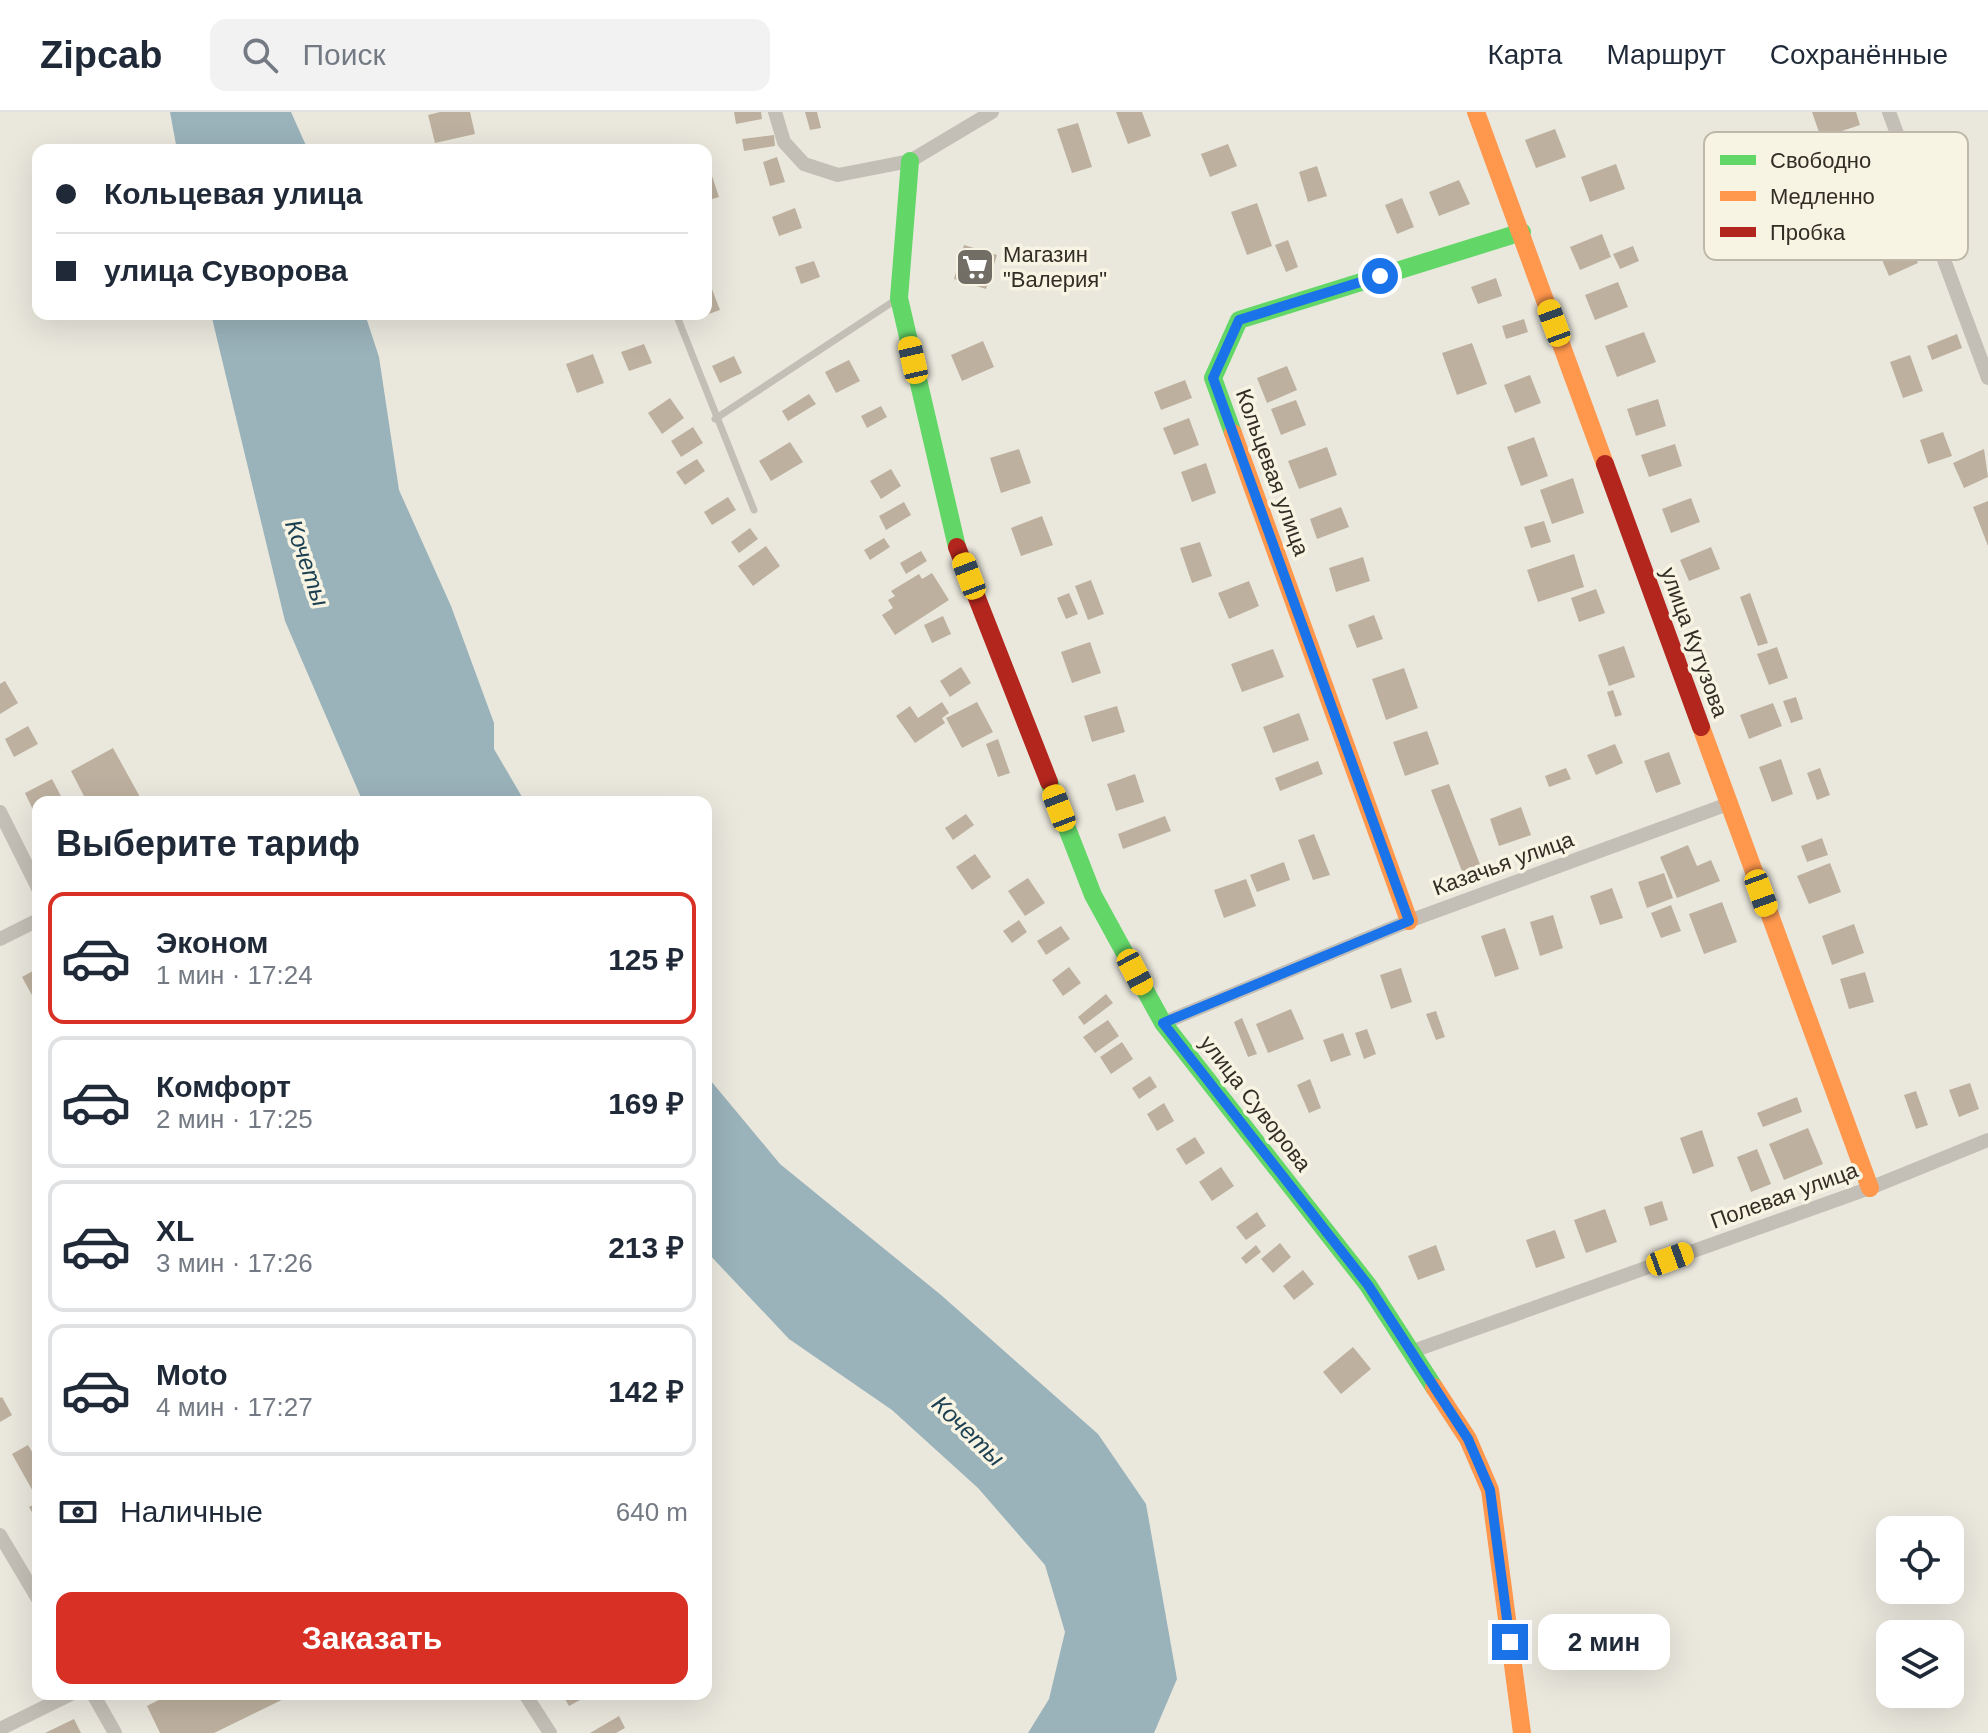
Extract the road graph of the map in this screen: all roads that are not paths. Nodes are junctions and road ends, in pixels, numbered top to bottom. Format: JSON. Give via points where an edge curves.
{"nodes":[{"id":1,"x":775,"y":112,"type":"edge"},
{"id":2,"x":992,"y":112,"type":"edge"},
{"id":3,"x":1476,"y":112,"type":"edge"},
{"id":4,"x":1889,"y":112,"type":"edge"},
{"id":5,"x":1896,"y":132,"type":"edge"},
{"id":6,"x":910,"y":161,"type":"junction"},
{"id":7,"x":1522,"y":232,"type":"junction"},
{"id":8,"x":1944,"y":260,"type":"edge"},
{"id":9,"x":899,"y":298,"type":"junction"},
{"id":10,"x":678,"y":320,"type":"edge"},
{"id":11,"x":1988,"y":378,"type":"edge"},
{"id":12,"x":715,"y":419,"type":"junction"},
{"id":13,"x":754,"y":510,"type":"dead end"},
{"id":14,"x":1728,"y":804,"type":"junction"},
{"id":15,"x":0,"y":812,"type":"edge"},
{"id":16,"x":32,"y":876,"type":"edge"},
{"id":17,"x":1409,"y":921,"type":"junction"},
{"id":18,"x":32,"y":923,"type":"edge"},
{"id":19,"x":0,"y":939,"type":"edge"},
{"id":20,"x":1163,"y":1023,"type":"junction"},
{"id":21,"x":1988,"y":1140,"type":"edge"},
{"id":22,"x":1870,"y":1188,"type":"junction"},
{"id":23,"x":1413,"y":1351,"type":"junction"},
{"id":24,"x":0,"y":1535,"type":"edge"},
{"id":25,"x":32,"y":1589,"type":"edge"},
{"id":26,"x":59,"y":1700,"type":"edge"},
{"id":27,"x":96,"y":1700,"type":"edge"},
{"id":28,"x":529,"y":1700,"type":"edge"},
{"id":29,"x":0,"y":1729,"type":"edge"},
{"id":30,"x":115,"y":1733,"type":"edge"},
{"id":31,"x":549,"y":1733,"type":"edge"},
{"id":32,"x":1522,"y":1733,"type":"edge"}],
"edges":[{"from":1,"to":6,"type":"street","via":[[784,142],[804,164],[838,175]]},
{"from":2,"to":6,"type":"street"},
{"from":3,"to":7,"type":"street","name":"улица Кутузова"},
{"from":4,"to":5,"type":"street"},
{"from":6,"to":9,"type":"street","name":"улица Суворова"},
{"from":7,"to":14,"type":"street","name":"улица Кутузова"},
{"from":7,"to":17,"type":"street","name":"Кольцевая улица","via":[[1239,320],[1213,378]]},
{"from":8,"to":11,"type":"street"},
{"from":9,"to":12,"type":"lane"},
{"from":9,"to":20,"type":"street","name":"улица Суворова","via":[[957,547],[1093,895]]},
{"from":10,"to":12,"type":"lane"},
{"from":12,"to":13,"type":"lane"},
{"from":14,"to":17,"type":"street","name":"Казачья улица"},
{"from":14,"to":22,"type":"street","name":"улица Кутузова"},
{"from":15,"to":16,"type":"street"},
{"from":17,"to":20,"type":"street","name":"Казачья улица"},
{"from":18,"to":19,"type":"street"},
{"from":20,"to":23,"type":"street","name":"улица Суворова","via":[[1368,1285]]},
{"from":21,"to":22,"type":"street","name":"Полевая улица"},
{"from":22,"to":23,"type":"street","name":"Полевая улица"},
{"from":23,"to":32,"type":"street","name":"улица Суворова","via":[[1468,1439],[1490,1490]]},
{"from":24,"to":25,"type":"street"},
{"from":26,"to":29,"type":"street"},
{"from":27,"to":30,"type":"street"},
{"from":28,"to":31,"type":"street"}]}
